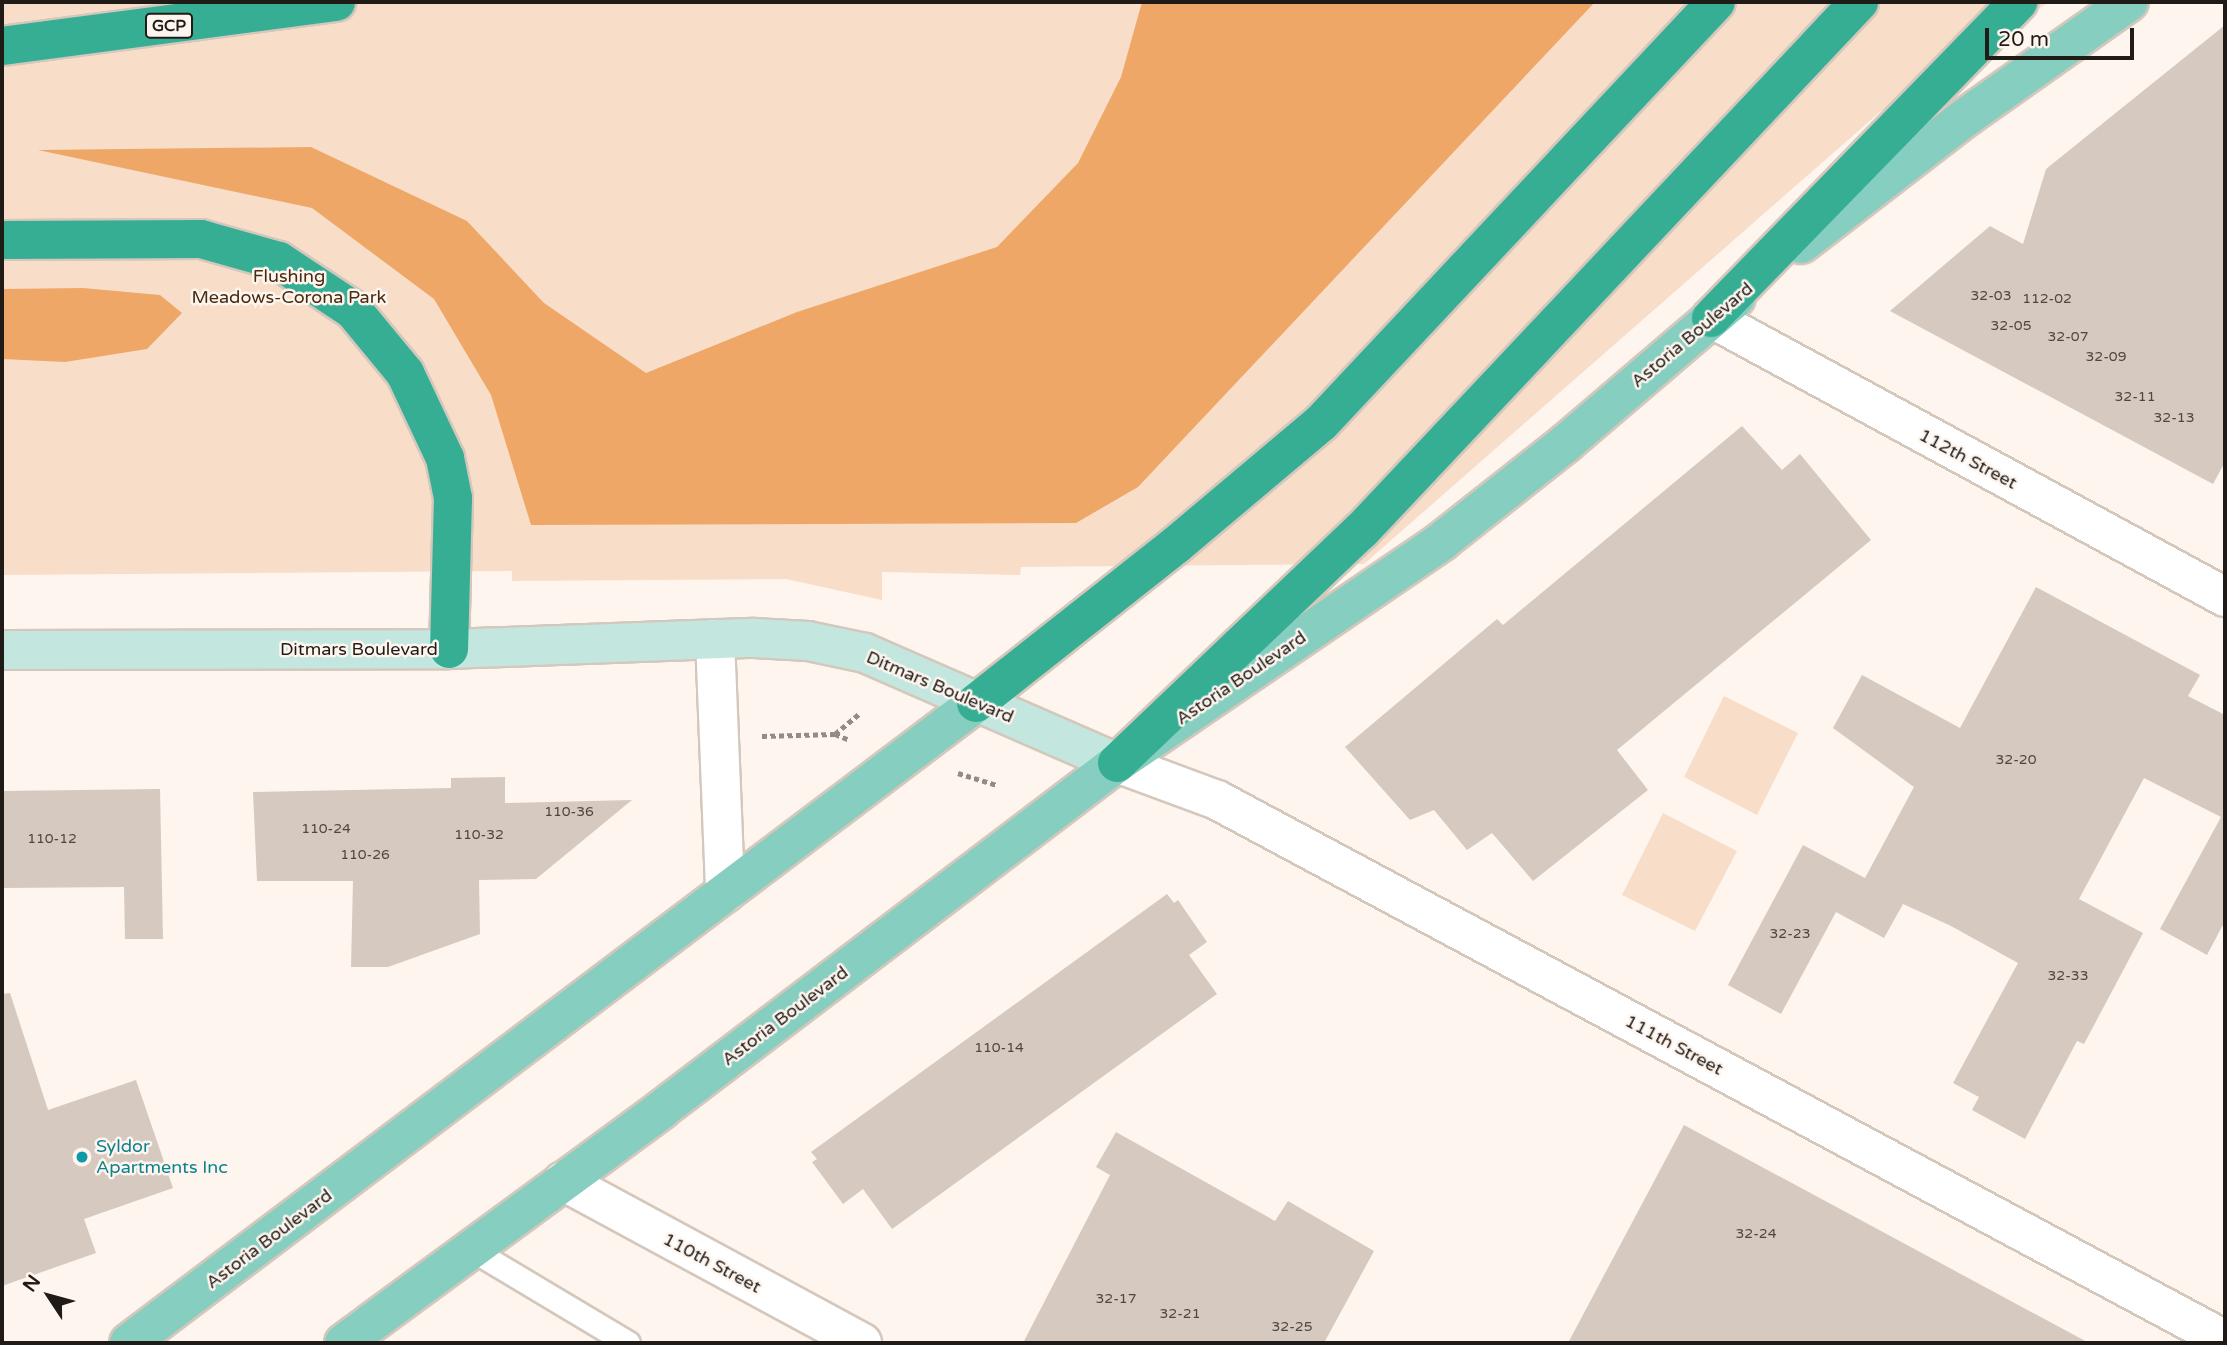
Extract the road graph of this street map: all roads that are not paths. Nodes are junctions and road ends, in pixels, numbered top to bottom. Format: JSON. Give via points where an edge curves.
{"nodes":[{"id":1,"x":336,"y":2,"type":"edge"},
{"id":2,"x":1716,"y":2,"type":"edge"},
{"id":3,"x":1859,"y":2,"type":"edge"},
{"id":4,"x":2018,"y":2,"type":"edge"},
{"id":5,"x":2129,"y":2,"type":"edge"},
{"id":6,"x":2,"y":46,"type":"edge"},
{"id":7,"x":2,"y":240,"type":"edge"},
{"id":8,"x":1711,"y":318,"type":"junction"},
{"id":9,"x":2225,"y":597,"type":"edge"},
{"id":10,"x":715,"y":639,"type":"junction"},
{"id":11,"x":449,"y":649,"type":"junction"},
{"id":12,"x":2,"y":650,"type":"edge"},
{"id":13,"x":976,"y":703,"type":"junction"},
{"id":14,"x":1117,"y":762,"type":"junction"},
{"id":15,"x":725,"y":892,"type":"junction"},
{"id":16,"x":564,"y":1181,"type":"junction"},
{"id":17,"x":471,"y":1249,"type":"junction"},
{"id":18,"x":2225,"y":1340,"type":"edge"},
{"id":19,"x":130,"y":1343,"type":"edge"},
{"id":20,"x":344,"y":1343,"type":"edge"},
{"id":21,"x":628,"y":1343,"type":"edge"},
{"id":22,"x":862,"y":1343,"type":"edge"}],
"edges":[{"from":1,"to":6,"type":"highway","number":"GCP"},
{"from":2,"to":13,"type":"highway","via":[[1321,423],[1177,545]]},
{"from":3,"to":14,"type":"highway","via":[[1361,531]]},
{"from":4,"to":8,"type":"highway"},
{"from":5,"to":8,"type":"main road","name":"Astoria Boulevard","via":[[1885,177]]},
{"from":7,"to":11,"type":"highway","via":[[201,239],[279,261],[353,310],[405,373],[445,458],[453,498]]},
{"from":8,"to":9,"type":"street","name":"112th Street"},
{"from":8,"to":14,"type":"main road","name":"Astoria Boulevard","via":[[1452,533]]},
{"from":10,"to":11,"type":"street","name":"Ditmars Boulevard"},
{"from":10,"to":13,"type":"street","name":"Ditmars Boulevard","via":[[833,645],[865,653]]},
{"from":10,"to":15,"type":"street"},
{"from":11,"to":12,"type":"street","name":"Ditmars Boulevard"},
{"from":13,"to":14,"type":"street","name":"Ditmars Boulevard"},
{"from":13,"to":15,"type":"main road","name":"Astoria Boulevard"},
{"from":14,"to":16,"type":"main road","name":"Astoria Boulevard"},
{"from":14,"to":18,"type":"street","name":"111th Street","via":[[1217,800]]},
{"from":15,"to":19,"type":"main road","name":"Astoria Boulevard"},
{"from":16,"to":17,"type":"main road","name":"Astoria Boulevard"},
{"from":16,"to":22,"type":"street","name":"110th Street"},
{"from":17,"to":20,"type":"main road","name":"Astoria Boulevard"},
{"from":17,"to":21,"type":"lane"}]}
